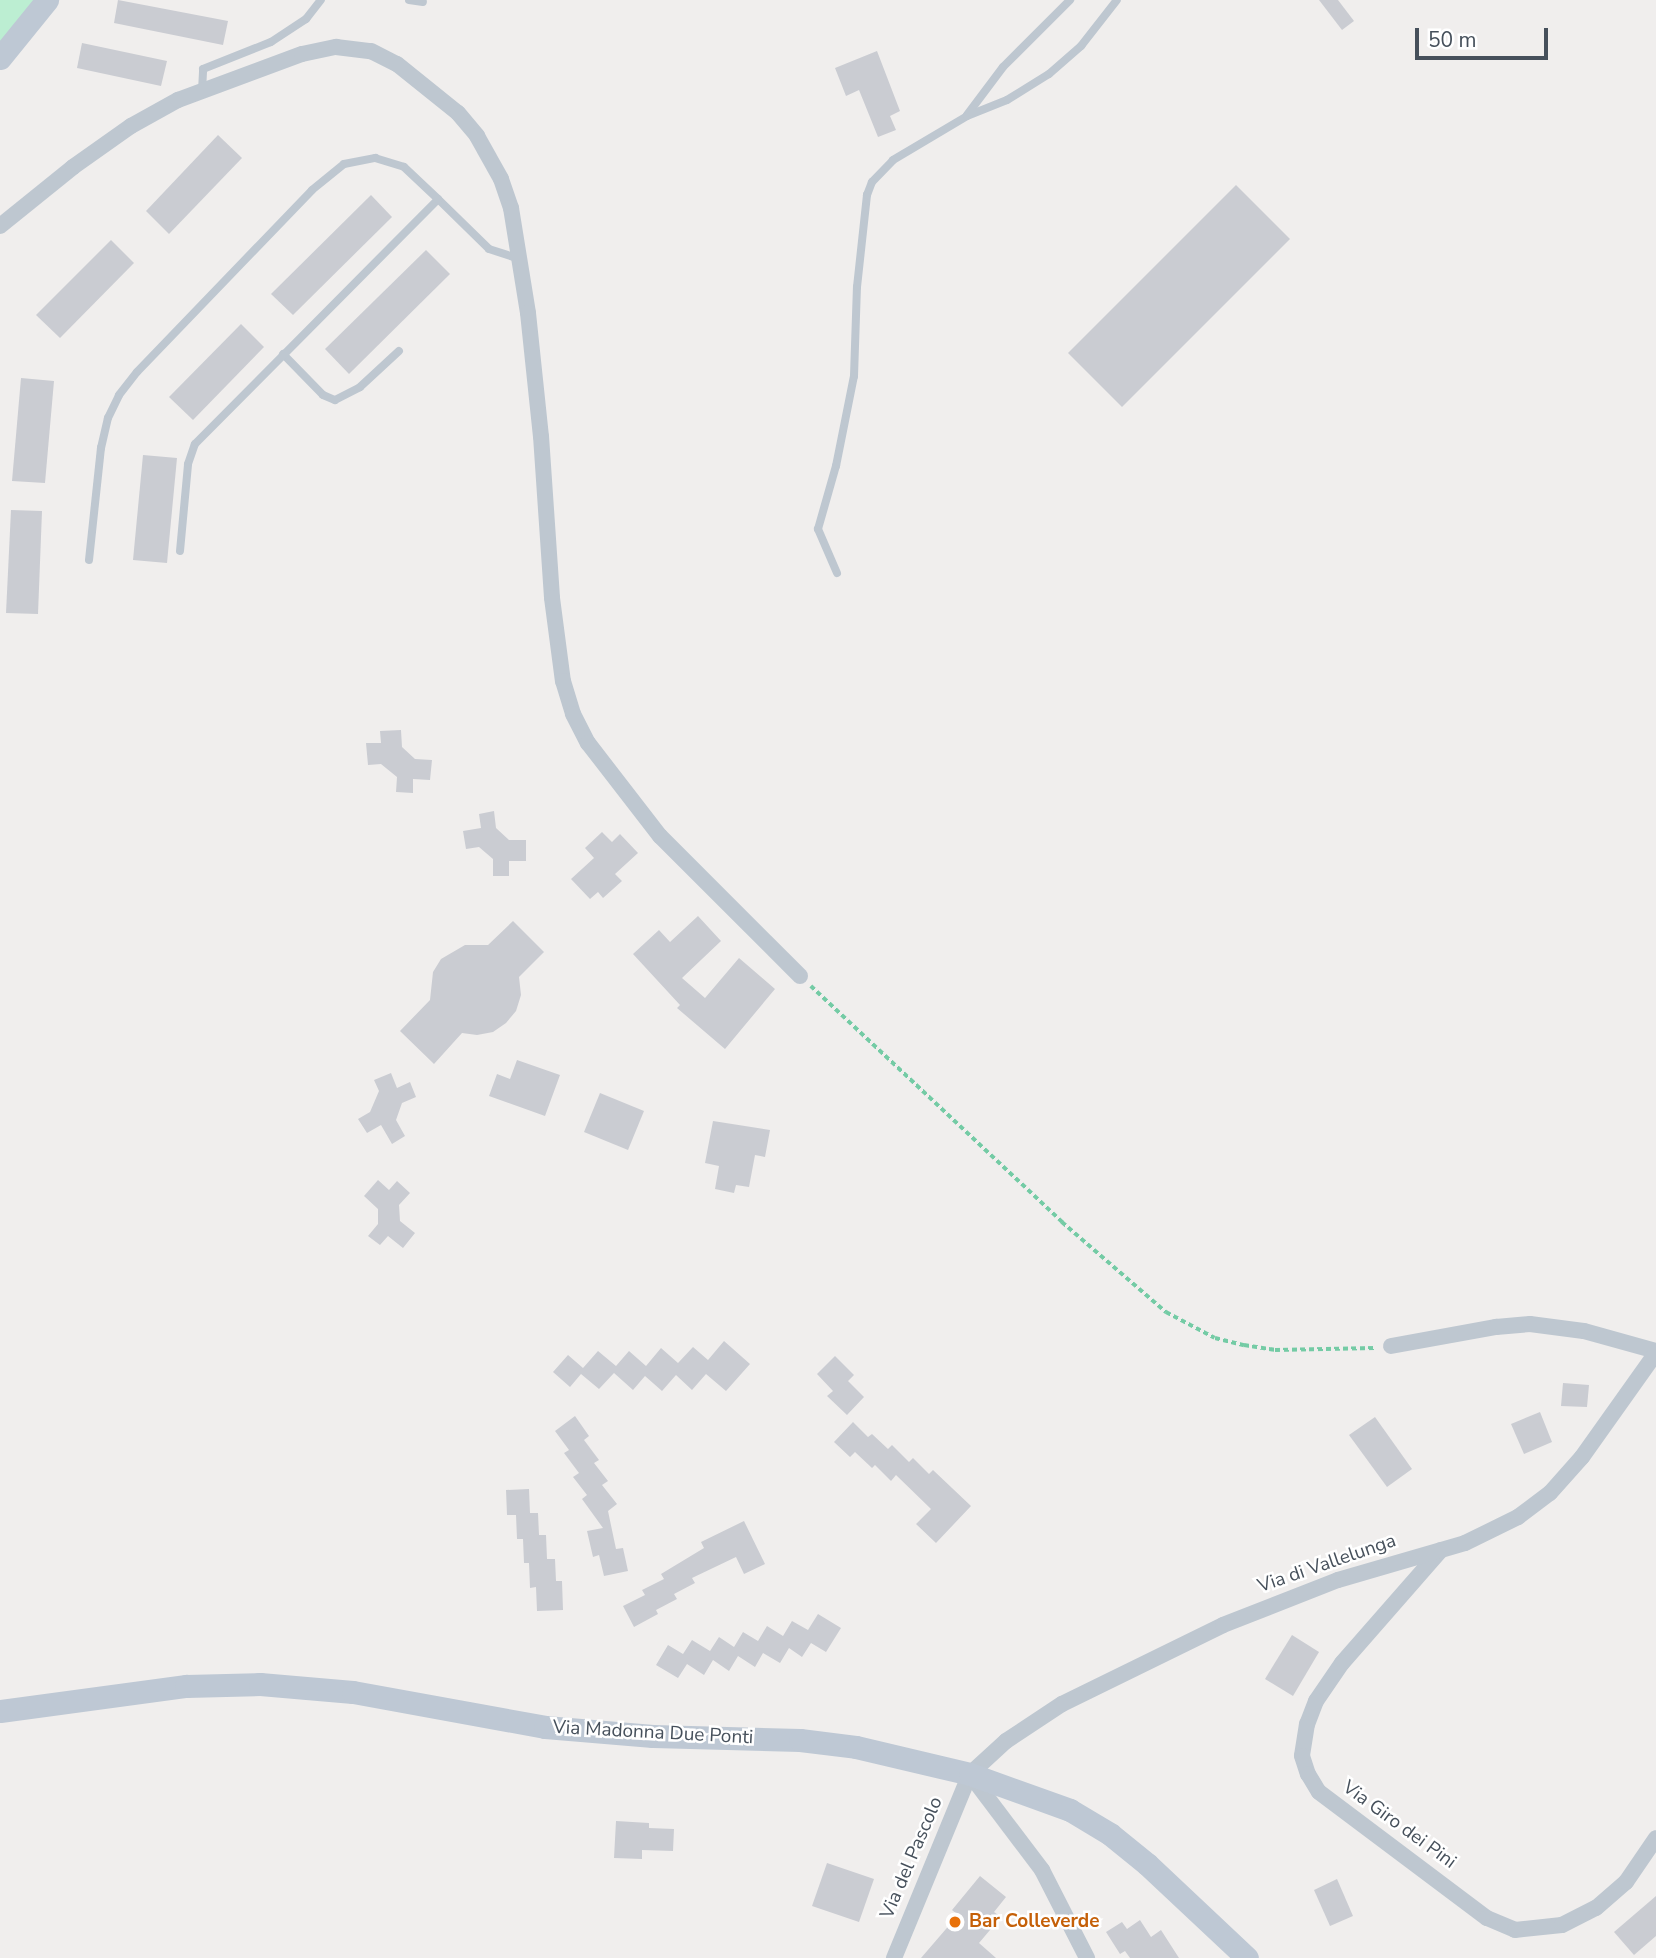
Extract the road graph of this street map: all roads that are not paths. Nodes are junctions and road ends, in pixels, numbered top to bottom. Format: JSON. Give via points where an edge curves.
{"nodes":[{"id":1,"x":47,"y":0,"type":"edge"},
{"id":2,"x":321,"y":0,"type":"edge"},
{"id":3,"x":409,"y":0,"type":"edge"},
{"id":4,"x":1070,"y":0,"type":"edge"},
{"id":5,"x":1117,"y":0,"type":"edge"},
{"id":6,"x":424,"y":2,"type":"dead end"},
{"id":7,"x":0,"y":58,"type":"edge"},
{"id":8,"x":202,"y":92,"type":"junction"},
{"id":9,"x":967,"y":116,"type":"junction"},
{"id":10,"x":438,"y":199,"type":"junction"},
{"id":11,"x":0,"y":226,"type":"edge"},
{"id":12,"x":519,"y":259,"type":"junction"},
{"id":13,"x":399,"y":351,"type":"dead end"},
{"id":14,"x":283,"y":354,"type":"junction"},
{"id":15,"x":180,"y":551,"type":"dead end"},
{"id":16,"x":89,"y":560,"type":"dead end"},
{"id":17,"x":837,"y":573,"type":"dead end"},
{"id":18,"x":800,"y":976,"type":"road end"},
{"id":19,"x":1391,"y":1346,"type":"road end"},
{"id":20,"x":1656,"y":1352,"type":"edge"},
{"id":21,"x":1441,"y":1550,"type":"junction"},
{"id":22,"x":0,"y":1711,"type":"edge"},
{"id":23,"x":970,"y":1774,"type":"junction"},
{"id":24,"x":1656,"y":1838,"type":"edge"},
{"id":25,"x":894,"y":1958,"type":"edge"},
{"id":26,"x":1087,"y":1958,"type":"edge"},
{"id":27,"x":1247,"y":1958,"type":"edge"}],
"edges":[{"from":1,"to":7,"type":"main road"},
{"from":2,"to":8,"type":"lane","via":[[306,19],[271,42],[203,69]]},
{"from":3,"to":6,"type":"lane"},
{"from":4,"to":9,"type":"lane","via":[[1003,67]]},
{"from":5,"to":9,"type":"lane","via":[[1081,46],[1049,74],[1007,100]]},
{"from":8,"to":11,"type":"street","via":[[116,135]]},
{"from":8,"to":12,"type":"street","via":[[328,49],[363,49],[389,59],[440,97],[477,136],[507,194]]},
{"from":9,"to":17,"type":"lane","via":[[889,163],[867,195],[854,376],[818,529]]},
{"from":10,"to":12,"type":"lane","via":[[489,249]]},
{"from":10,"to":14,"type":"lane"},
{"from":10,"to":16,"type":"lane","via":[[404,167],[375,158],[344,164],[312,190],[119,395],[101,448]]},
{"from":12,"to":18,"type":"street","via":[[541,436],[551,598],[562,681],[576,721],[667,844]]},
{"from":13,"to":14,"type":"lane","via":[[356,390],[335,400],[323,395]]},
{"from":14,"to":15,"type":"lane","via":[[193,447]]},
{"from":19,"to":20,"type":"street","via":[[1530,1324],[1584,1331]]},
{"from":20,"to":21,"type":"street","name":"Via di Vallelunga","via":[[1598,1439],[1545,1498],[1489,1534]]},
{"from":21,"to":23,"type":"street","name":"Via di Vallelunga","via":[[1338,1580],[1223,1625],[1044,1714]]},
{"from":21,"to":24,"type":"street","name":"Via Giro dei Pini","via":[[1342,1663],[1317,1701],[1307,1724],[1302,1756],[1319,1792],[1487,1918],[1515,1930],[1550,1928],[1596,1908],[1626,1882]]},
{"from":22,"to":23,"type":"main road","name":"Via Madonna Due Ponti","via":[[186,1686],[292,1686],[353,1692],[545,1727],[843,1745]]},
{"from":23,"to":25,"type":"street","name":"Via del Pascolo"},
{"from":23,"to":26,"type":"street","via":[[1042,1870]]},
{"from":23,"to":27,"type":"main road","name":"Via Madonna Due Ponti","via":[[1049,1800],[1092,1822],[1147,1864]]}]}
